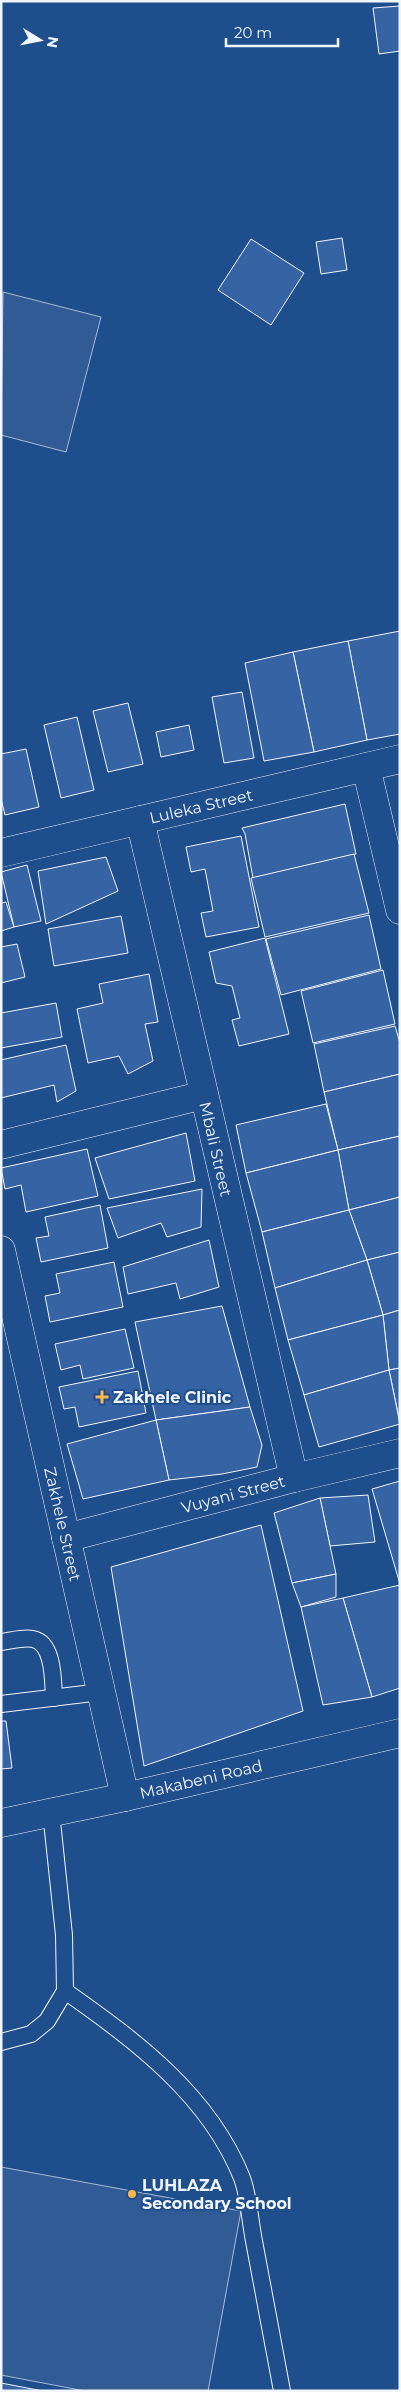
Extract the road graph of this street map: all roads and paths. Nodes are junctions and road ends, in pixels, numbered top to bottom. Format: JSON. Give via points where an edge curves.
{"nodes":[{"id":1,"x":400,"y":759,"type":"edge"},
{"id":2,"x":366,"y":767,"type":"junction"},
{"id":3,"x":140,"y":820,"type":"junction"},
{"id":4,"x":1,"y":853,"type":"edge"},
{"id":5,"x":400,"y":910,"type":"edge"},
{"id":6,"x":204,"y":1095,"type":"junction"},
{"id":7,"x":1,"y":1145,"type":"edge"},
{"id":8,"x":1,"y":1250,"type":"edge"},
{"id":9,"x":400,"y":1453,"type":"edge"},
{"id":10,"x":294,"y":1478,"type":"junction"},
{"id":11,"x":66,"y":1538,"type":"junction"},
{"id":12,"x":1,"y":1642,"type":"edge"},
{"id":13,"x":101,"y":1692,"type":"junction"},
{"id":14,"x":54,"y":1698,"type":"junction"},
{"id":15,"x":1,"y":1704,"type":"edge"},
{"id":16,"x":400,"y":1733,"type":"edge"},
{"id":17,"x":125,"y":1797,"type":"junction"},
{"id":18,"x":51,"y":1812,"type":"junction"},
{"id":19,"x":1,"y":1823,"type":"edge"},
{"id":20,"x":65,"y":1991,"type":"junction"},
{"id":21,"x":1,"y":2042,"type":"edge"},
{"id":22,"x":282,"y":2391,"type":"edge"}],
"edges":[{"from":1,"to":2,"type":"street","name":"Luleka Street"},
{"from":2,"to":3,"type":"street","name":"Luleka Street"},
{"from":2,"to":5,"type":"street"},
{"from":3,"to":4,"type":"street","name":"Luleka Street"},
{"from":3,"to":6,"type":"street","name":"Mbali Street"},
{"from":6,"to":7,"type":"street"},
{"from":6,"to":10,"type":"street","name":"Mbali Street"},
{"from":8,"to":11,"type":"street","name":"Zakhele Street"},
{"from":9,"to":10,"type":"street","name":"Vuyani Street"},
{"from":10,"to":11,"type":"street","name":"Vuyani Street"},
{"from":11,"to":13,"type":"street","name":"Zakhele Street"},
{"from":12,"to":14,"type":"lane","via":[[32,1639],[41,1643],[50,1659]]},
{"from":13,"to":14,"type":"lane"},
{"from":13,"to":17,"type":"street","name":"Zakhele Street"},
{"from":14,"to":15,"type":"lane"},
{"from":16,"to":17,"type":"street","name":"Makabeni Road"},
{"from":17,"to":18,"type":"street","name":"Makabeni Road"},
{"from":18,"to":19,"type":"street","name":"Makabeni Road"},
{"from":18,"to":20,"type":"lane","via":[[64,1935]]},
{"from":20,"to":21,"type":"lane","via":[[47,2021],[31,2034]]},
{"from":20,"to":22,"type":"lane","via":[[155,2059],[219,2131],[243,2180]]}]}
